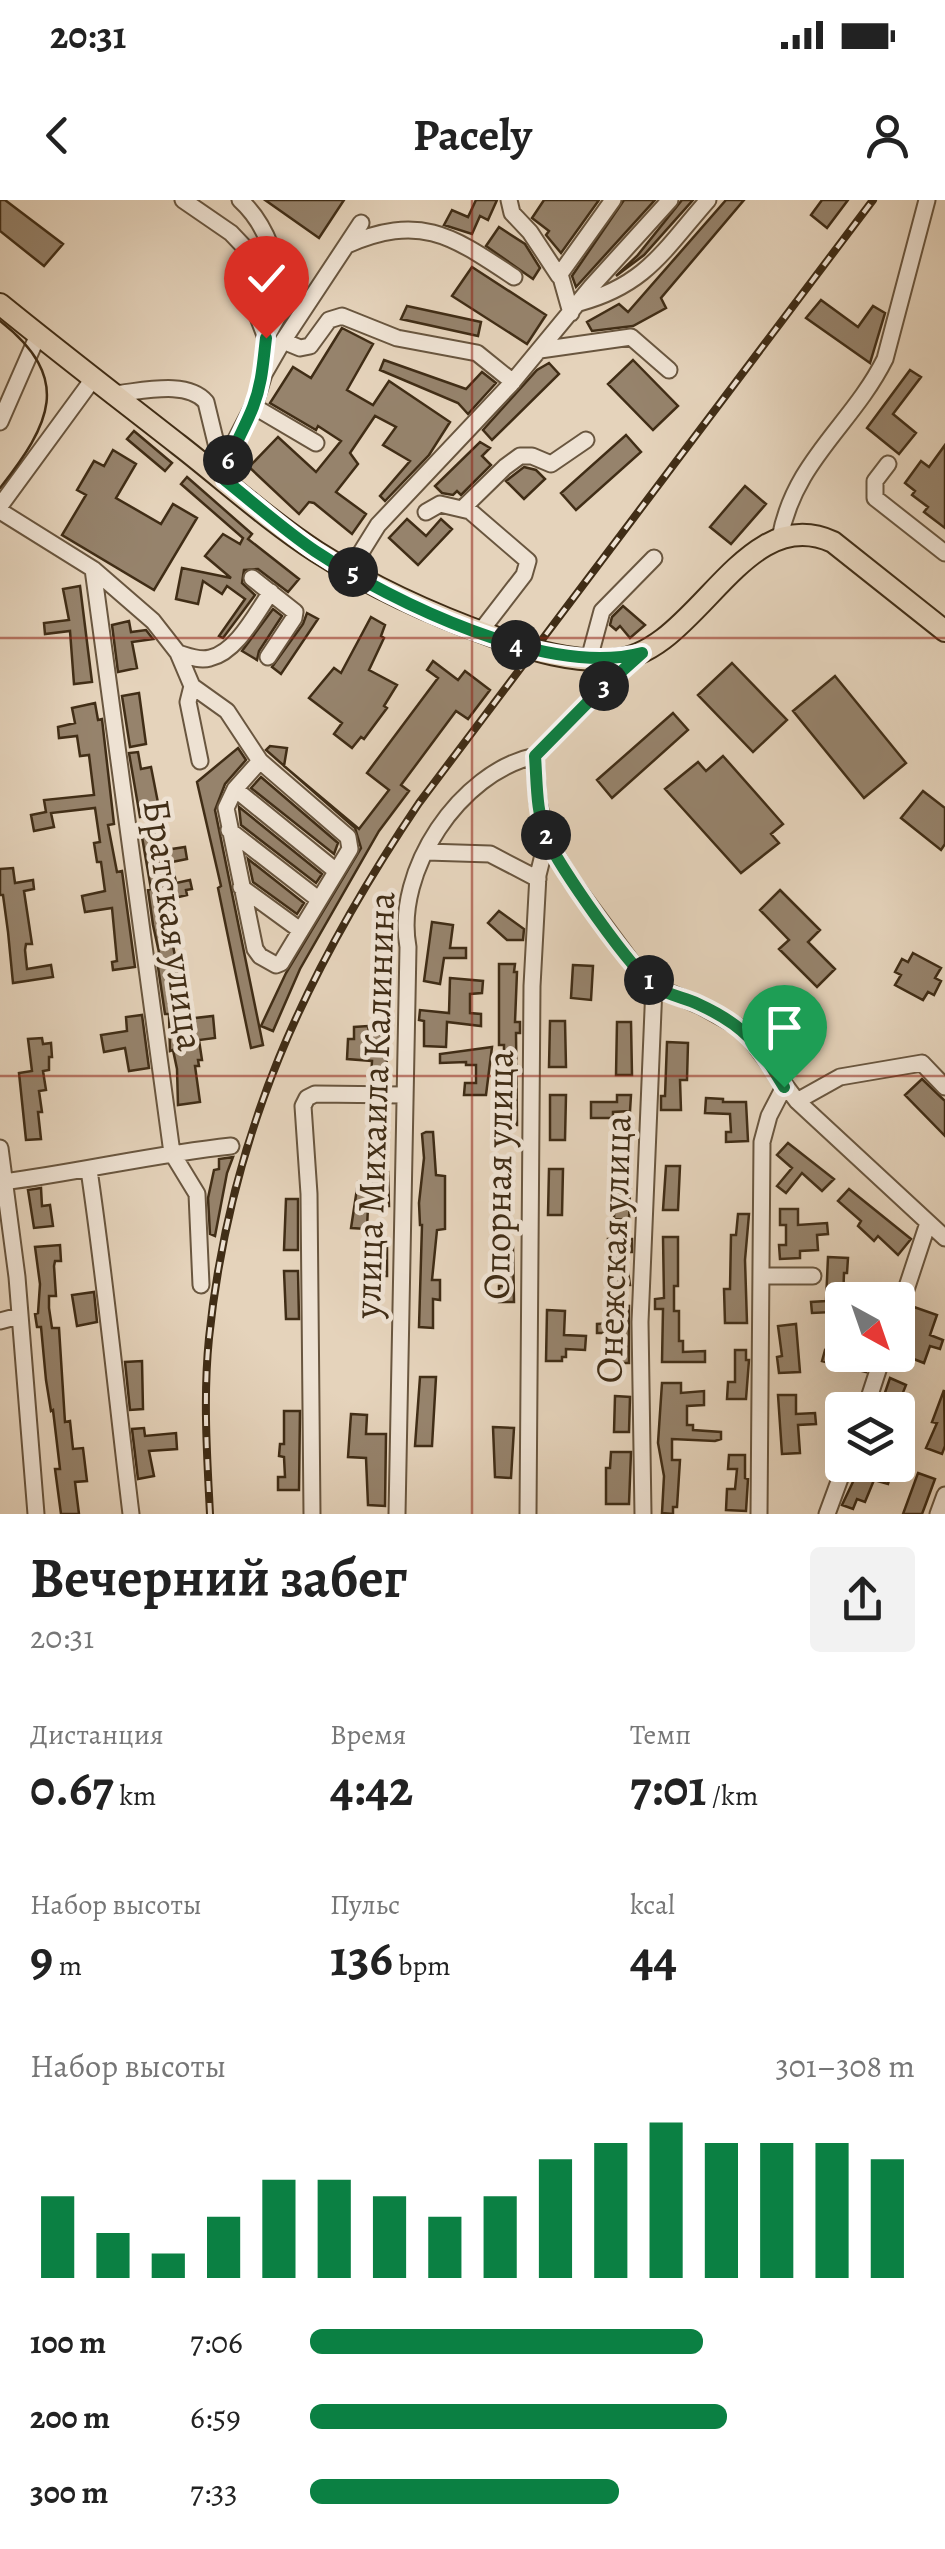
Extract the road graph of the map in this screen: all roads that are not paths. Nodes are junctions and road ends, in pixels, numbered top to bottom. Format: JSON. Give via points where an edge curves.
{"nodes":[{"id":1,"x":182,"y":200,"type":"edge"},
{"id":2,"x":240,"y":200,"type":"edge"},
{"id":3,"x":509,"y":200,"type":"edge"},
{"id":4,"x":613,"y":200,"type":"edge"},
{"id":5,"x":670,"y":200,"type":"edge"},
{"id":6,"x":708,"y":200,"type":"edge"},
{"id":7,"x":927,"y":200,"type":"edge"},
{"id":8,"x":361,"y":223,"type":"dead end"},
{"id":9,"x":347,"y":245,"type":"junction"},
{"id":10,"x":560,"y":276,"type":"junction"},
{"id":11,"x":514,"y":277,"type":"dead end"},
{"id":12,"x":0,"y":304,"type":"edge"},
{"id":13,"x":575,"y":308,"type":"junction"},
{"id":14,"x":38,"y":334,"type":"junction"},
{"id":15,"x":274,"y":340,"type":"junction"},
{"id":16,"x":540,"y":350,"type":"junction"},
{"id":17,"x":669,"y":370,"type":"dead end"},
{"id":18,"x":94,"y":378,"type":"junction"},
{"id":19,"x":513,"y":382,"type":"junction"},
{"id":20,"x":113,"y":394,"type":"junction"},
{"id":21,"x":254,"y":406,"type":"junction"},
{"id":22,"x":0,"y":422,"type":"edge"},
{"id":23,"x":586,"y":440,"type":"dead end"},
{"id":24,"x":316,"y":444,"type":"dead end"},
{"id":25,"x":888,"y":464,"type":"dead end"},
{"id":26,"x":225,"y":480,"type":"junction"},
{"id":27,"x":0,"y":508,"type":"edge"},
{"id":28,"x":462,"y":510,"type":"junction"},
{"id":29,"x":426,"y":512,"type":"dead end"},
{"id":30,"x":780,"y":538,"type":"junction"},
{"id":31,"x":945,"y":554,"type":"edge"},
{"id":32,"x":654,"y":558,"type":"dead end"},
{"id":33,"x":93,"y":569,"type":"junction"},
{"id":34,"x":350,"y":570,"type":"junction"},
{"id":35,"x":252,"y":578,"type":"dead end"},
{"id":36,"x":271,"y":592,"type":"junction"},
{"id":37,"x":945,"y":631,"type":"edge"},
{"id":38,"x":480,"y":632,"type":"junction"},
{"id":39,"x":178,"y":653,"type":"junction"},
{"id":40,"x":642,"y":653,"type":"junction"},
{"id":41,"x":268,"y":656,"type":"dead end"},
{"id":42,"x":589,"y":660,"type":"junction"},
{"id":43,"x":192,"y":686,"type":"junction"},
{"id":44,"x":535,"y":756,"type":"junction"},
{"id":45,"x":200,"y":761,"type":"dead end"},
{"id":46,"x":260,"y":761,"type":"junction"},
{"id":47,"x":234,"y":789,"type":"junction"},
{"id":48,"x":229,"y":830,"type":"junction"},
{"id":49,"x":547,"y":838,"type":"junction"},
{"id":50,"x":427,"y":852,"type":"junction"},
{"id":51,"x":336,"y":871,"type":"junction"},
{"id":52,"x":538,"y":880,"type":"junction"},
{"id":53,"x":241,"y":887,"type":"junction"},
{"id":54,"x":318,"y":899,"type":"junction"},
{"id":55,"x":300,"y":930,"type":"junction"},
{"id":56,"x":654,"y":986,"type":"junction"},
{"id":57,"x":784,"y":1087,"type":"junction"},
{"id":58,"x":945,"y":1087,"type":"edge"},
{"id":59,"x":403,"y":1095,"type":"junction"},
{"id":60,"x":797,"y":1101,"type":"junction"},
{"id":61,"x":232,"y":1146,"type":"dead end"},
{"id":62,"x":0,"y":1148,"type":"edge"},
{"id":63,"x":172,"y":1152,"type":"junction"},
{"id":64,"x":89,"y":1170,"type":"junction"},
{"id":65,"x":4,"y":1182,"type":"junction"},
{"id":66,"x":928,"y":1223,"type":"junction"},
{"id":67,"x":945,"y":1238,"type":"edge"},
{"id":68,"x":761,"y":1276,"type":"junction"},
{"id":69,"x":813,"y":1276,"type":"dead end"},
{"id":70,"x":909,"y":1282,"type":"edge"},
{"id":71,"x":202,"y":1285,"type":"dead end"},
{"id":72,"x":20,"y":1316,"type":"junction"},
{"id":73,"x":0,"y":1321,"type":"edge"},
{"id":74,"x":838,"y":1482,"type":"edge"},
{"id":75,"x":945,"y":1495,"type":"edge"},
{"id":76,"x":36,"y":1514,"type":"edge"},
{"id":77,"x":131,"y":1514,"type":"edge"},
{"id":78,"x":312,"y":1514,"type":"edge"},
{"id":79,"x":397,"y":1514,"type":"edge"},
{"id":80,"x":528,"y":1514,"type":"edge"},
{"id":81,"x":642,"y":1514,"type":"edge"},
{"id":82,"x":759,"y":1514,"type":"edge"},
{"id":83,"x":826,"y":1514,"type":"edge"},
{"id":84,"x":938,"y":1514,"type":"edge"}],
"edges":[{"from":1,"to":15,"type":"street","via":[[251,254],[262,286],[256,312]]},
{"from":2,"to":15,"type":"street","via":[[273,250],[285,303]]},
{"from":3,"to":10,"type":"street"},
{"from":4,"to":10,"type":"street"},
{"from":5,"to":13,"type":"street"},
{"from":6,"to":13,"type":"street","via":[[640,276]]},
{"from":7,"to":30,"type":"street","via":[[885,359],[798,480]]},
{"from":8,"to":9,"type":"street"},
{"from":9,"to":11,"type":"street","via":[[418,228],[465,245]]},
{"from":9,"to":15,"type":"street"},
{"from":10,"to":13,"type":"street"},
{"from":12,"to":14,"type":"main road"},
{"from":13,"to":16,"type":"street"},
{"from":14,"to":18,"type":"main road"},
{"from":14,"to":22,"type":"street"},
{"from":15,"to":19,"type":"street","via":[[310,346],[329,320],[342,316],[397,338],[477,353]]},
{"from":15,"to":21,"type":"street"},
{"from":16,"to":17,"type":"street","via":[[630,337]]},
{"from":16,"to":19,"type":"street"},
{"from":18,"to":20,"type":"main road"},
{"from":18,"to":27,"type":"street"},
{"from":19,"to":34,"type":"street","via":[[378,525]]},
{"from":20,"to":26,"type":"main road"},
{"from":20,"to":26,"type":"street","via":[[199,394]]},
{"from":21,"to":24,"type":"street"},
{"from":21,"to":26,"type":"street","via":[[231,448]]},
{"from":23,"to":28,"type":"street","via":[[551,464],[532,456],[515,459]]},
{"from":25,"to":31,"type":"street","via":[[875,481],[875,498]]},
{"from":26,"to":34,"type":"main road"},
{"from":27,"to":33,"type":"street"},
{"from":28,"to":29,"type":"street","via":[[440,504]]},
{"from":28,"to":38,"type":"street","via":[[482,519],[528,564]]},
{"from":30,"to":37,"type":"main road","via":[[811,533],[833,542]]},
{"from":30,"to":40,"type":"main road","via":[[760,548]]},
{"from":32,"to":42,"type":"street","via":[[608,602]]},
{"from":33,"to":39,"type":"street","via":[[154,620]]},
{"from":33,"to":63,"type":"street","name":"Братская улица"},
{"from":34,"to":38,"type":"main road"},
{"from":35,"to":36,"type":"street"},
{"from":36,"to":39,"type":"street","via":[[223,652],[200,659]]},
{"from":36,"to":41,"type":"street","via":[[295,614]]},
{"from":38,"to":42,"type":"main road","via":[[533,651]]},
{"from":39,"to":43,"type":"street"},
{"from":40,"to":42,"type":"main road"},
{"from":40,"to":44,"type":"street"},
{"from":43,"to":45,"type":"street","via":[[189,710]]},
{"from":43,"to":46,"type":"street","via":[[227,711]]},
{"from":44,"to":49,"type":"street"},
{"from":44,"to":50,"type":"street","name":"улица Михаила Калинина","via":[[502,766],[470,790]]},
{"from":46,"to":47,"type":"street"},
{"from":46,"to":51,"type":"street","via":[[348,837],[350,849]]},
{"from":47,"to":48,"type":"street","via":[[226,808]]},
{"from":47,"to":51,"type":"street"},
{"from":48,"to":53,"type":"street"},
{"from":48,"to":54,"type":"street"},
{"from":49,"to":52,"type":"street","name":"Опорная улица"},
{"from":49,"to":56,"type":"street","via":[[570,879]]},
{"from":50,"to":52,"type":"street","via":[[490,854]]},
{"from":50,"to":59,"type":"street","name":"улица Михаила Калинина","via":[[406,902]]},
{"from":51,"to":54,"type":"street"},
{"from":52,"to":80,"type":"street","name":"Опорная улица"},
{"from":53,"to":55,"type":"street"},
{"from":53,"to":55,"type":"street","via":[[260,956],[281,963]]},
{"from":54,"to":55,"type":"street"},
{"from":56,"to":57,"type":"street","via":[[744,1030]]},
{"from":56,"to":81,"type":"street","name":"Онежская улица","via":[[640,1322]]},
{"from":57,"to":60,"type":"street"},
{"from":57,"to":68,"type":"street","via":[[762,1142]]},
{"from":58,"to":60,"type":"street","via":[[922,1062],[840,1077]]},
{"from":59,"to":78,"type":"street","via":[[315,1094],[303,1106]]},
{"from":59,"to":79,"type":"street","name":"улица Михаила Калинина"},
{"from":60,"to":66,"type":"street"},
{"from":61,"to":63,"type":"street"},
{"from":62,"to":65,"type":"street"},
{"from":63,"to":64,"type":"street"},
{"from":63,"to":71,"type":"street","name":"Братская улица","via":[[197,1194]]},
{"from":64,"to":65,"type":"street"},
{"from":64,"to":77,"type":"street"},
{"from":65,"to":72,"type":"street"},
{"from":66,"to":67,"type":"street"},
{"from":66,"to":70,"type":"street"},
{"from":68,"to":69,"type":"street"},
{"from":68,"to":82,"type":"street"},
{"from":72,"to":73,"type":"street"},
{"from":72,"to":76,"type":"street"},
{"from":74,"to":83,"type":"street"},
{"from":75,"to":84,"type":"street"}]}
